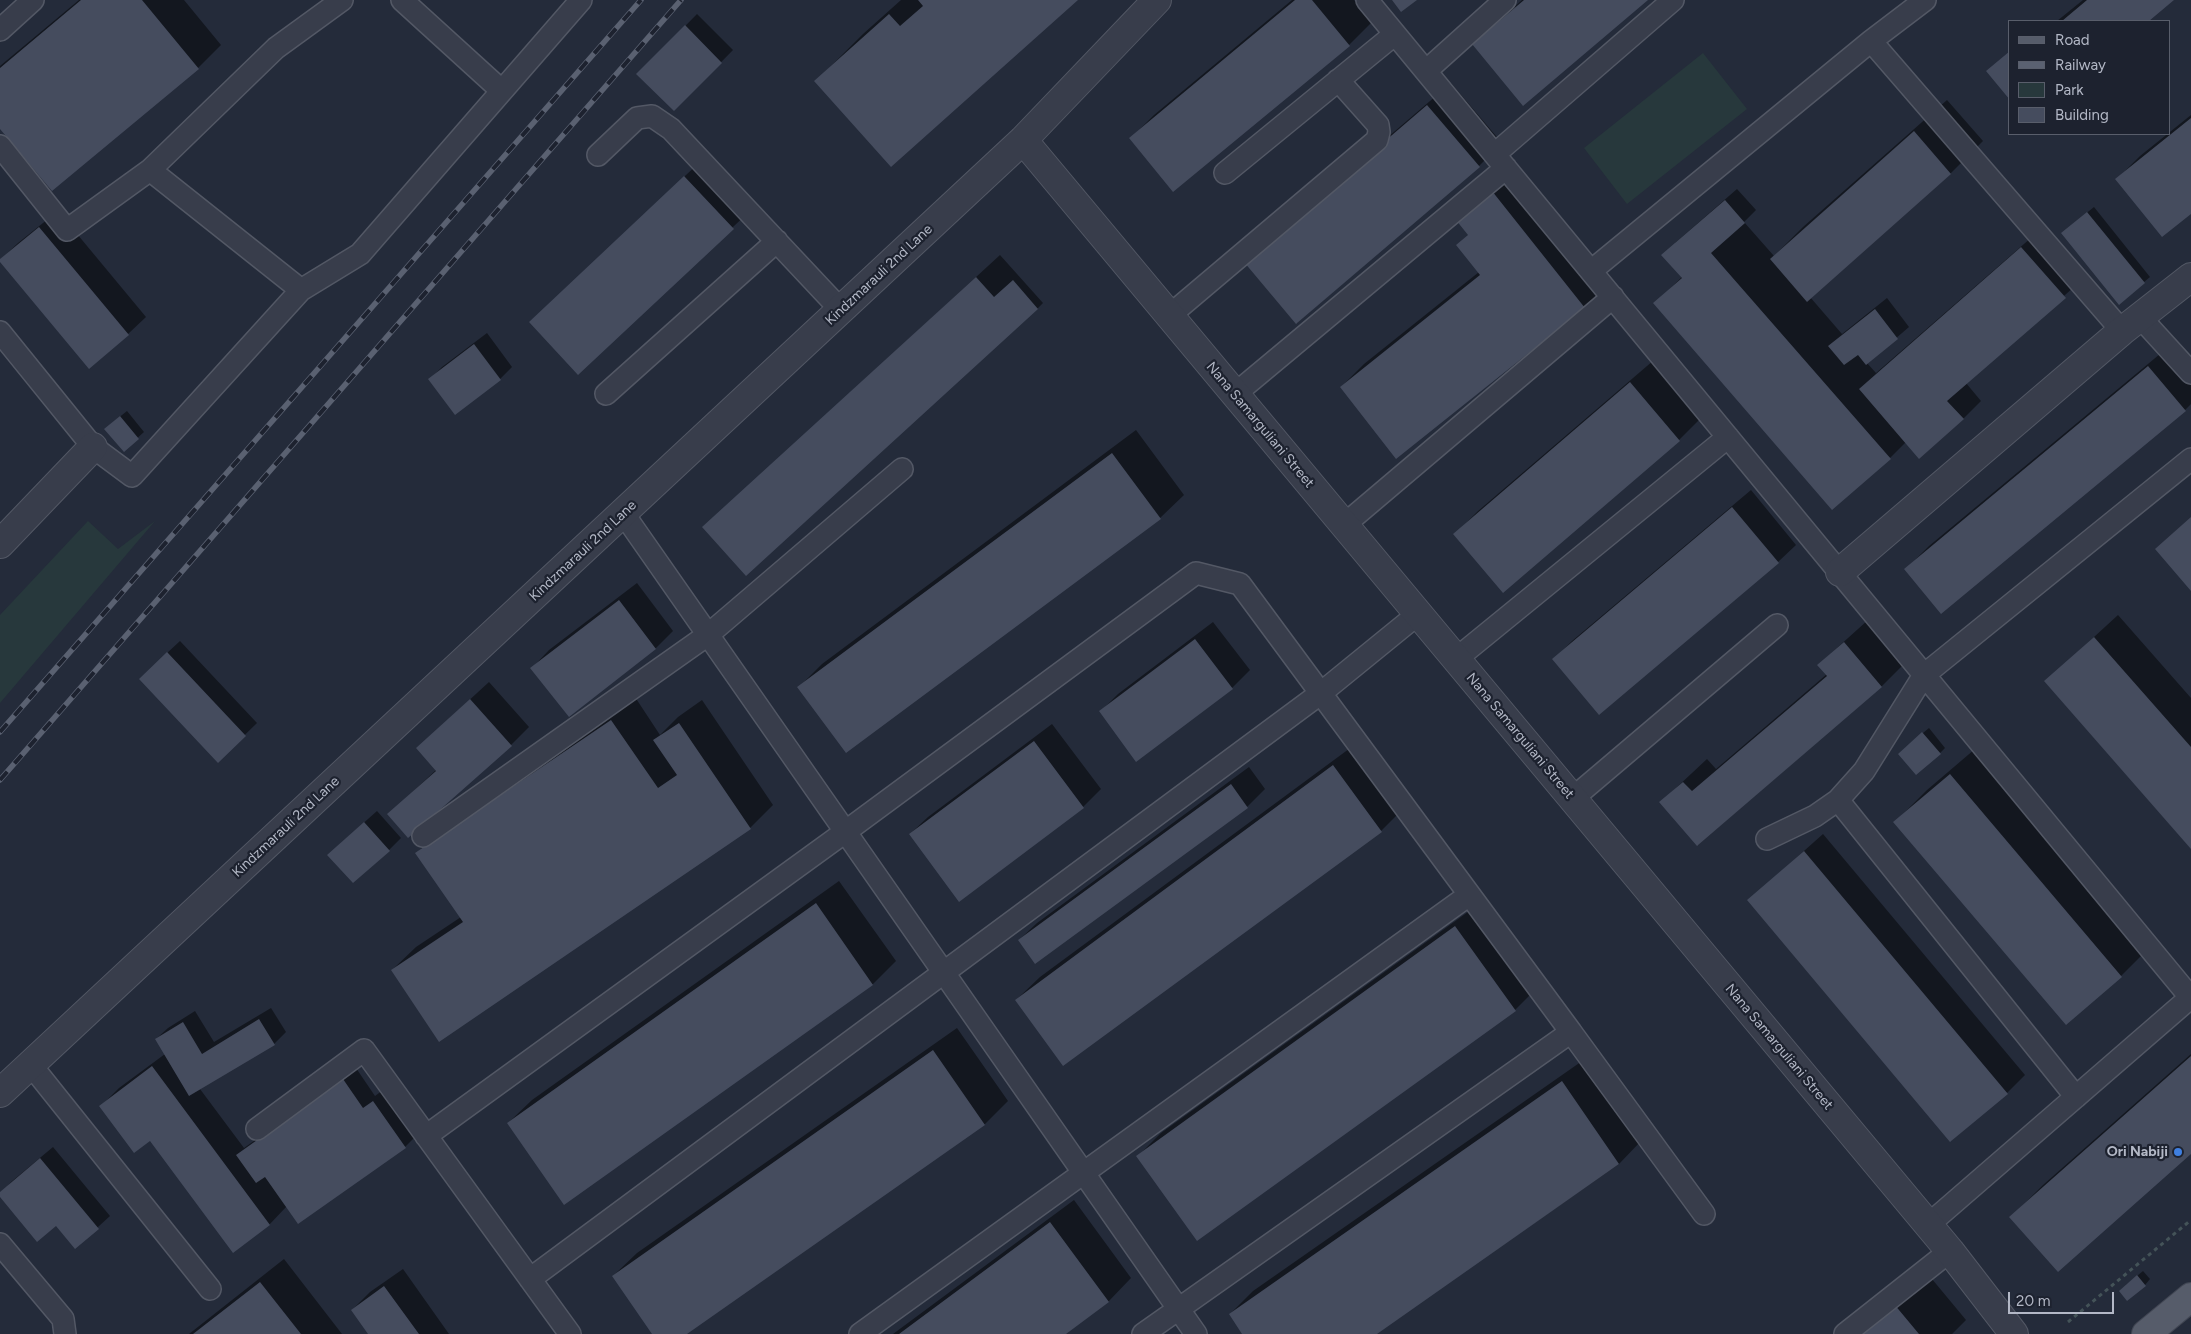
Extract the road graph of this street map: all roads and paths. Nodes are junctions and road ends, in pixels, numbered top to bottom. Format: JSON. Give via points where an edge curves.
{"nodes":[{"id":1,"x":33,"y":0,"type":"edge"},
{"id":2,"x":342,"y":0,"type":"edge"},
{"id":3,"x":402,"y":0,"type":"edge"},
{"id":4,"x":581,"y":0,"type":"edge"},
{"id":5,"x":1157,"y":0,"type":"edge"},
{"id":6,"x":1367,"y":0,"type":"edge"},
{"id":7,"x":1505,"y":0,"type":"edge"},
{"id":8,"x":1673,"y":0,"type":"edge"},
{"id":9,"x":1925,"y":0,"type":"edge"},
{"id":10,"x":0,"y":30,"type":"edge"},
{"id":11,"x":1395,"y":34,"type":"junction"},
{"id":12,"x":1871,"y":41,"type":"junction"},
{"id":13,"x":1426,"y":71,"type":"junction"},
{"id":14,"x":1338,"y":80,"type":"junction"},
{"id":15,"x":502,"y":91,"type":"junction"},
{"id":16,"x":1023,"y":140,"type":"junction"},
{"id":17,"x":0,"y":146,"type":"edge"},
{"id":18,"x":598,"y":155,"type":"dead end"},
{"id":19,"x":1501,"y":161,"type":"junction"},
{"id":20,"x":150,"y":170,"type":"junction"},
{"id":21,"x":1224,"y":173,"type":"dead end"},
{"id":22,"x":777,"y":241,"type":"junction"},
{"id":23,"x":1591,"y":271,"type":"junction"},
{"id":24,"x":2191,"y":277,"type":"edge"},
{"id":25,"x":301,"y":290,"type":"junction"},
{"id":26,"x":1613,"y":297,"type":"junction"},
{"id":27,"x":841,"y":310,"type":"junction"},
{"id":28,"x":1169,"y":316,"type":"junction"},
{"id":29,"x":2131,"y":324,"type":"junction"},
{"id":30,"x":0,"y":332,"type":"edge"},
{"id":31,"x":2191,"y":373,"type":"edge"},
{"id":32,"x":606,"y":394,"type":"dead end"},
{"id":33,"x":1235,"y":394,"type":"junction"},
{"id":34,"x":1728,"y":437,"type":"junction"},
{"id":35,"x":94,"y":447,"type":"junction"},
{"id":36,"x":2188,"y":468,"type":"edge"},
{"id":37,"x":902,"y":469,"type":"dead end"},
{"id":38,"x":623,"y":513,"type":"junction"},
{"id":39,"x":1344,"y":525,"type":"junction"},
{"id":40,"x":0,"y":544,"type":"edge"},
{"id":41,"x":1840,"y":572,"type":"junction"},
{"id":42,"x":1418,"y":614,"type":"junction"},
{"id":43,"x":1777,"y":626,"type":"dead end"},
{"id":44,"x":709,"y":634,"type":"junction"},
{"id":45,"x":1456,"y":659,"type":"junction"},
{"id":46,"x":1924,"y":674,"type":"junction"},
{"id":47,"x":1321,"y":693,"type":"junction"},
{"id":48,"x":1572,"y":799,"type":"junction"},
{"id":49,"x":1838,"y":800,"type":"junction"},
{"id":50,"x":846,"y":832,"type":"junction"},
{"id":51,"x":423,"y":836,"type":"dead end"},
{"id":52,"x":1767,"y":839,"type":"dead end"},
{"id":53,"x":1470,"y":895,"type":"junction"},
{"id":54,"x":944,"y":973,"type":"junction"},
{"id":55,"x":2191,"y":998,"type":"edge"},
{"id":56,"x":1571,"y":1032,"type":"junction"},
{"id":57,"x":31,"y":1065,"type":"junction"},
{"id":58,"x":0,"y":1093,"type":"edge"},
{"id":59,"x":2076,"y":1097,"type":"junction"},
{"id":60,"x":256,"y":1129,"type":"dead end"},
{"id":61,"x":426,"y":1136,"type":"junction"},
{"id":62,"x":1084,"y":1172,"type":"junction"},
{"id":63,"x":1704,"y":1214,"type":"dead end"},
{"id":64,"x":2191,"y":1220,"type":"edge"},
{"id":65,"x":1928,"y":1225,"type":"junction"},
{"id":66,"x":0,"y":1244,"type":"edge"},
{"id":67,"x":1950,"y":1251,"type":"junction"},
{"id":68,"x":530,"y":1279,"type":"junction"},
{"id":69,"x":210,"y":1289,"type":"dead end"},
{"id":70,"x":2191,"y":1297,"type":"edge"},
{"id":71,"x":1178,"y":1308,"type":"junction"},
{"id":72,"x":2068,"y":1322,"type":"dead end"},
{"id":73,"x":65,"y":1334,"type":"edge"},
{"id":74,"x":570,"y":1334,"type":"edge"},
{"id":75,"x":860,"y":1334,"type":"edge"},
{"id":76,"x":1143,"y":1334,"type":"edge"},
{"id":77,"x":1196,"y":1334,"type":"edge"},
{"id":78,"x":1845,"y":1334,"type":"edge"},
{"id":79,"x":2014,"y":1334,"type":"edge"},
{"id":80,"x":2146,"y":1334,"type":"edge"}],
"edges":[{"from":1,"to":10,"type":"lane"},
{"from":2,"to":20,"type":"lane","via":[[276,48]]},
{"from":3,"to":15,"type":"lane"},
{"from":4,"to":15,"type":"lane"},
{"from":5,"to":16,"type":"street","name":"Kindzmarauli 2nd Lane"},
{"from":6,"to":11,"type":"lane"},
{"from":7,"to":13,"type":"lane"},
{"from":8,"to":19,"type":"lane"},
{"from":9,"to":12,"type":"lane"},
{"from":11,"to":13,"type":"lane"},
{"from":11,"to":14,"type":"lane"},
{"from":12,"to":23,"type":"lane"},
{"from":12,"to":29,"type":"lane"},
{"from":13,"to":19,"type":"lane"},
{"from":14,"to":21,"type":"lane"},
{"from":14,"to":28,"type":"lane","via":[[1378,125],[1377,140]]},
{"from":15,"to":25,"type":"lane","via":[[360,254]]},
{"from":16,"to":27,"type":"street","name":"Kindzmarauli 2nd Lane"},
{"from":16,"to":28,"type":"street","name":"Nana Samarguliani Street"},
{"from":17,"to":20,"type":"lane","via":[[68,230]]},
{"from":18,"to":22,"type":"lane","via":[[637,118],[652,116],[671,129]]},
{"from":19,"to":23,"type":"lane"},
{"from":19,"to":33,"type":"lane"},
{"from":20,"to":25,"type":"lane"},
{"from":22,"to":27,"type":"lane"},
{"from":22,"to":32,"type":"lane"},
{"from":23,"to":26,"type":"lane"},
{"from":24,"to":29,"type":"street"},
{"from":25,"to":35,"type":"lane","via":[[132,476]]},
{"from":26,"to":34,"type":"lane"},
{"from":26,"to":39,"type":"lane"},
{"from":27,"to":38,"type":"street","name":"Kindzmarauli 2nd Lane"},
{"from":28,"to":33,"type":"street","name":"Nana Samarguliani Street"},
{"from":29,"to":31,"type":"lane"},
{"from":29,"to":41,"type":"street"},
{"from":30,"to":35,"type":"lane"},
{"from":33,"to":39,"type":"street","name":"Nana Samarguliani Street"},
{"from":34,"to":41,"type":"lane"},
{"from":34,"to":45,"type":"lane"},
{"from":35,"to":40,"type":"street"},
{"from":36,"to":46,"type":"lane"},
{"from":37,"to":44,"type":"lane"},
{"from":38,"to":44,"type":"lane"},
{"from":38,"to":57,"type":"street","name":"Kindzmarauli 2nd Lane"},
{"from":39,"to":42,"type":"street","name":"Nana Samarguliani Street"},
{"from":41,"to":46,"type":"lane"},
{"from":42,"to":45,"type":"street","name":"Nana Samarguliani Street"},
{"from":42,"to":47,"type":"lane"},
{"from":43,"to":48,"type":"lane"},
{"from":44,"to":50,"type":"lane"},
{"from":44,"to":51,"type":"lane"},
{"from":45,"to":48,"type":"street","name":"Nana Samarguliani Street"},
{"from":46,"to":49,"type":"lane","via":[[1864,771]]},
{"from":46,"to":55,"type":"lane"},
{"from":47,"to":50,"type":"lane","via":[[1240,584],[1196,573]]},
{"from":47,"to":53,"type":"lane"},
{"from":47,"to":54,"type":"lane"},
{"from":48,"to":65,"type":"street","name":"Nana Samarguliani Street"},
{"from":49,"to":52,"type":"lane","via":[[1815,816]]},
{"from":49,"to":59,"type":"lane"},
{"from":50,"to":54,"type":"lane"},
{"from":50,"to":61,"type":"lane"},
{"from":53,"to":56,"type":"lane"},
{"from":53,"to":62,"type":"lane"},
{"from":54,"to":62,"type":"lane"},
{"from":54,"to":68,"type":"lane"},
{"from":55,"to":59,"type":"lane"},
{"from":56,"to":63,"type":"lane"},
{"from":56,"to":71,"type":"lane"},
{"from":57,"to":58,"type":"street","name":"Kindzmarauli 2nd Lane"},
{"from":57,"to":69,"type":"lane"},
{"from":59,"to":65,"type":"lane"},
{"from":60,"to":61,"type":"lane","via":[[364,1050]]},
{"from":61,"to":68,"type":"lane"},
{"from":62,"to":71,"type":"lane"},
{"from":62,"to":75,"type":"lane"},
{"from":64,"to":72,"type":"path"},
{"from":65,"to":67,"type":"street","name":"Nana Samarguliani Street"},
{"from":66,"to":73,"type":"lane","via":[[63,1318]]},
{"from":67,"to":78,"type":"lane"},
{"from":67,"to":79,"type":"street","name":"Nana Samarguliani Street"},
{"from":68,"to":74,"type":"lane"},
{"from":70,"to":80,"type":"main road"},
{"from":71,"to":76,"type":"lane"},
{"from":71,"to":77,"type":"lane"}]}
